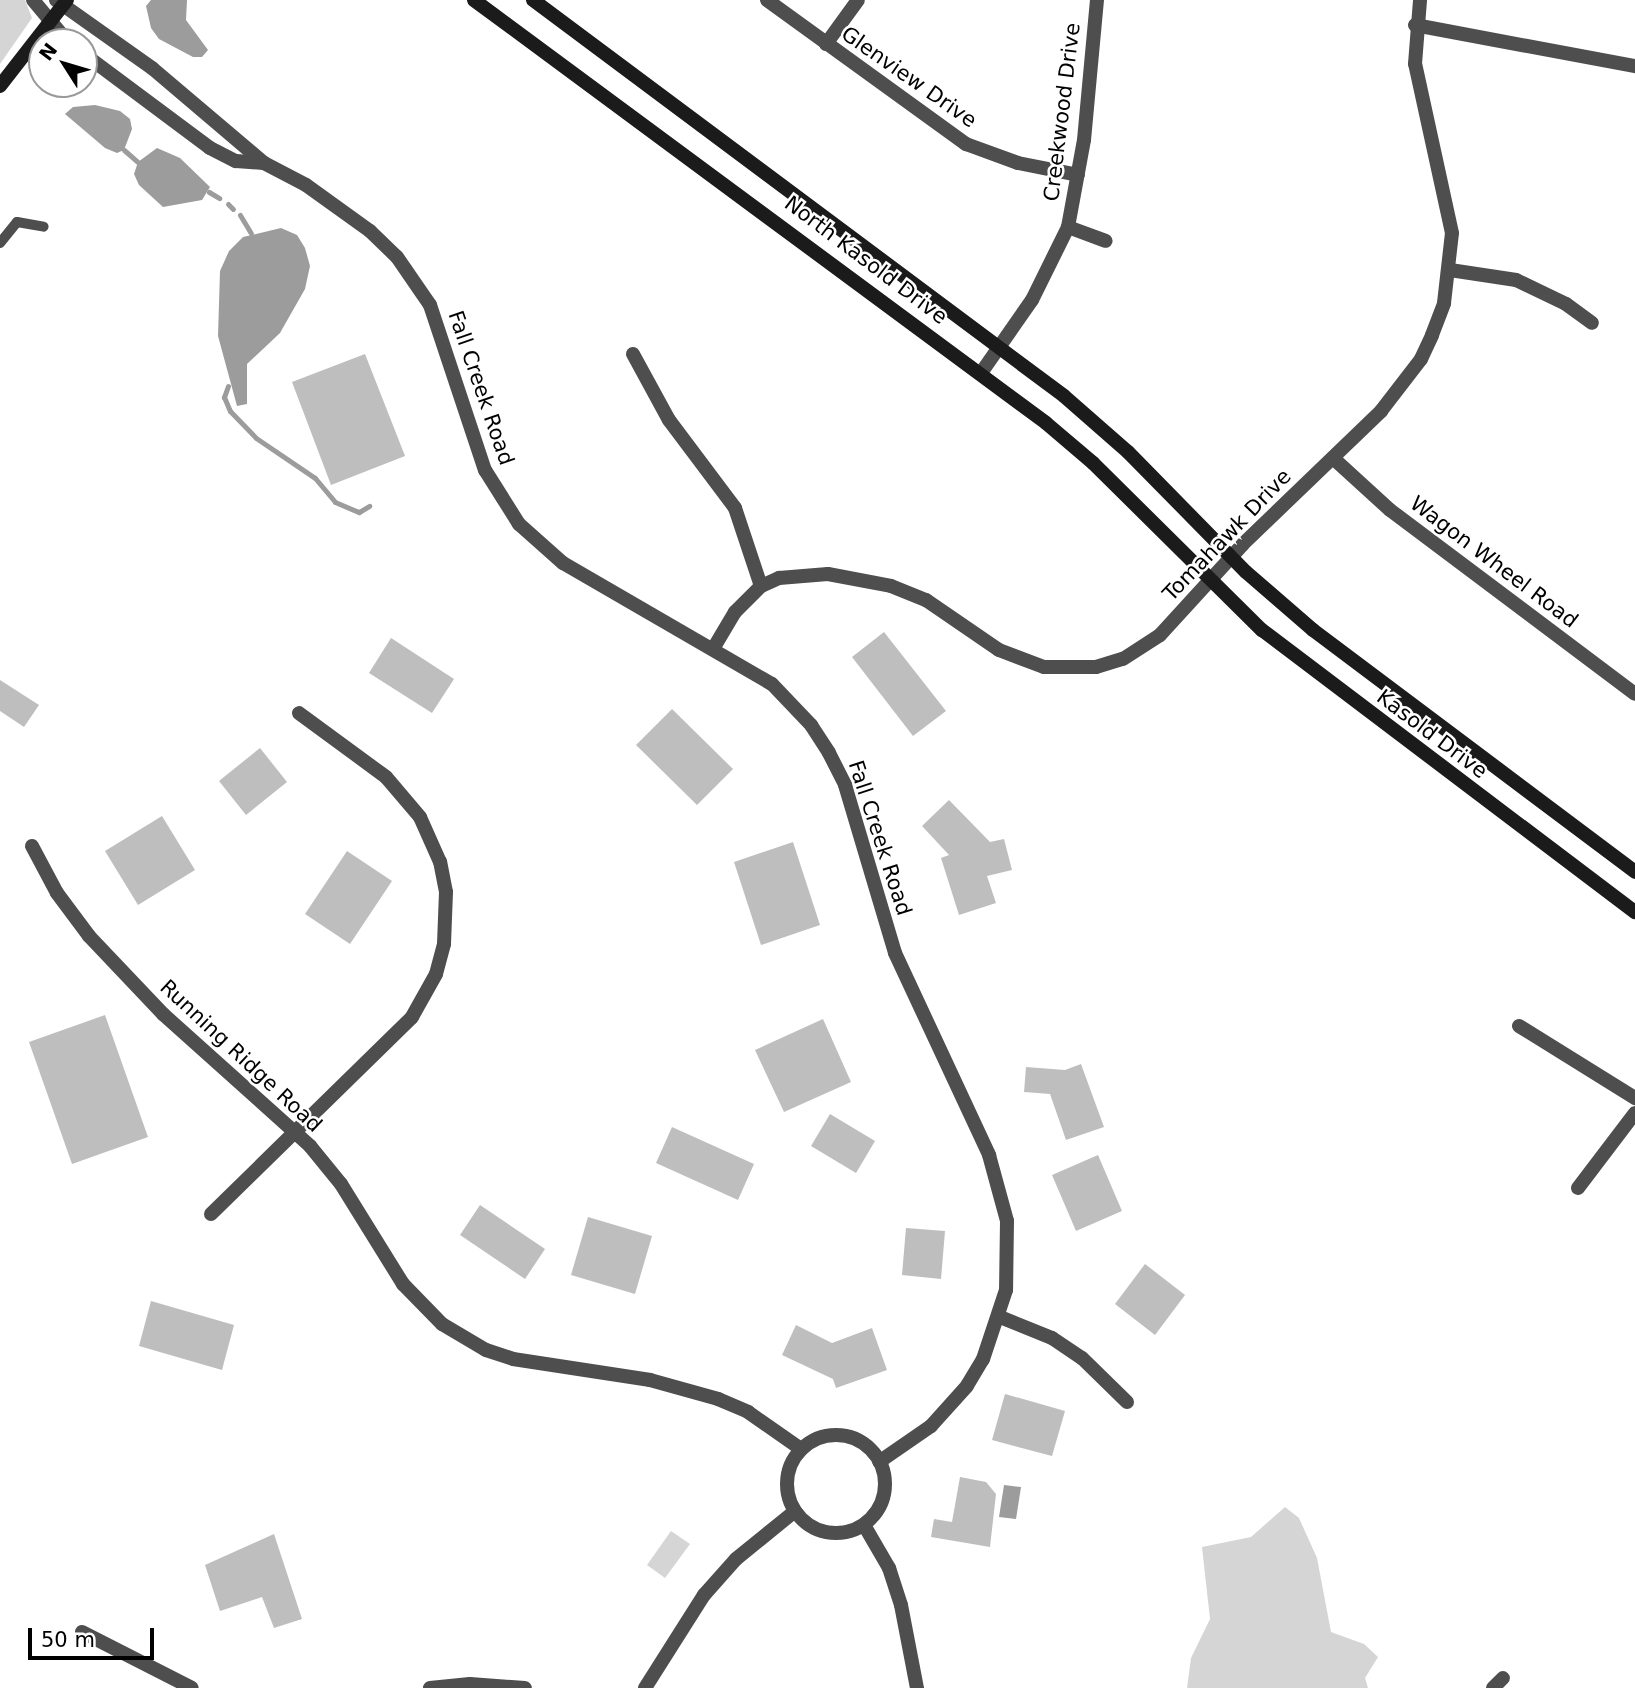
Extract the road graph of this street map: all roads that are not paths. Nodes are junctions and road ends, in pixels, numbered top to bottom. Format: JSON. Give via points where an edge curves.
{"nodes":[{"id":1,"x":33,"y":0,"type":"edge"},
{"id":2,"x":474,"y":0,"type":"edge"},
{"id":3,"x":533,"y":0,"type":"edge"},
{"id":4,"x":768,"y":0,"type":"edge"},
{"id":5,"x":858,"y":0,"type":"edge"},
{"id":6,"x":1097,"y":0,"type":"edge"},
{"id":7,"x":1420,"y":0,"type":"edge"},
{"id":8,"x":62,"y":1,"type":"edge"},
{"id":9,"x":50,"y":22,"type":"junction"},
{"id":10,"x":1415,"y":25,"type":"junction"},
{"id":11,"x":55,"y":28,"type":"edge"},
{"id":12,"x":826,"y":44,"type":"junction"},
{"id":13,"x":98,"y":64,"type":"edge"},
{"id":14,"x":1635,"y":66,"type":"edge"},
{"id":15,"x":0,"y":86,"type":"edge"},
{"id":16,"x":264,"y":163,"type":"junction"},
{"id":17,"x":1078,"y":175,"type":"junction"},
{"id":18,"x":44,"y":227,"type":"dead end"},
{"id":19,"x":1068,"y":227,"type":"junction"},
{"id":20,"x":1106,"y":242,"type":"dead end"},
{"id":21,"x":0,"y":243,"type":"edge"},
{"id":22,"x":1450,"y":270,"type":"junction"},
{"id":23,"x":1592,"y":323,"type":"dead end"},
{"id":24,"x":1001,"y":347,"type":"junction"},
{"id":25,"x":633,"y":354,"type":"dead end"},
{"id":26,"x":981,"y":373,"type":"junction"},
{"id":27,"x":1333,"y":458,"type":"junction"},
{"id":28,"x":1231,"y":558,"type":"junction"},
{"id":29,"x":1210,"y":581,"type":"junction"},
{"id":30,"x":761,"y":586,"type":"junction"},
{"id":31,"x":713,"y":649,"type":"junction"},
{"id":32,"x":1634,"y":692,"type":"edge"},
{"id":33,"x":299,"y":713,"type":"dead end"},
{"id":34,"x":32,"y":846,"type":"dead end"},
{"id":35,"x":1635,"y":872,"type":"edge"},
{"id":36,"x":1635,"y":912,"type":"edge"},
{"id":37,"x":1519,"y":1026,"type":"dead end"},
{"id":38,"x":1635,"y":1098,"type":"edge"},
{"id":39,"x":1635,"y":1113,"type":"edge"},
{"id":40,"x":296,"y":1132,"type":"junction"},
{"id":41,"x":1577,"y":1188,"type":"dead end"},
{"id":42,"x":211,"y":1214,"type":"dead end"},
{"id":43,"x":1000,"y":1317,"type":"junction"},
{"id":44,"x":1127,"y":1402,"type":"dead end"},
{"id":45,"x":801,"y":1449,"type":"junction"},
{"id":46,"x":880,"y":1462,"type":"junction"},
{"id":47,"x":795,"y":1511,"type":"junction"},
{"id":48,"x":864,"y":1525,"type":"junction"},
{"id":49,"x":82,"y":1632,"type":"dead end"},
{"id":50,"x":192,"y":1688,"type":"edge"},
{"id":51,"x":430,"y":1688,"type":"edge"},
{"id":52,"x":525,"y":1688,"type":"edge"},
{"id":53,"x":645,"y":1688,"type":"edge"},
{"id":54,"x":917,"y":1688,"type":"edge"}],
"edges":[{"from":1,"to":9,"type":"street"},
{"from":2,"to":26,"type":"main road","name":"North Kasold Drive"},
{"from":3,"to":24,"type":"main road","name":"North Kasold Drive"},
{"from":4,"to":12,"type":"street","name":"Glenview Drive"},
{"from":5,"to":12,"type":"street"},
{"from":6,"to":17,"type":"street","name":"Creekwood Drive"},
{"from":7,"to":10,"type":"street","name":"Tomahawk Drive"},
{"from":8,"to":9,"type":"main road"},
{"from":8,"to":16,"type":"street","name":"Fall Creek Road","via":[[152,68]]},
{"from":9,"to":11,"type":"street"},
{"from":9,"to":15,"type":"main road"},
{"from":10,"to":14,"type":"street"},
{"from":10,"to":22,"type":"street","name":"Tomahawk Drive","via":[[1419,90],[1450,214]]},
{"from":12,"to":17,"type":"street","name":"Glenview Drive","via":[[966,144],[1018,163]]},
{"from":13,"to":16,"type":"street","name":"Fall Creek Road","via":[[210,148],[236,161]]},
{"from":16,"to":31,"type":"street","name":"Fall Creek Road","via":[[306,185],[370,231],[415,281],[439,327],[485,470],[520,524],[563,564]]},
{"from":17,"to":19,"type":"street","name":"Creekwood Drive"},
{"from":18,"to":21,"type":"lane","via":[[17,222]]},
{"from":19,"to":20,"type":"street"},
{"from":19,"to":24,"type":"street","name":"Creekwood Drive","via":[[1032,300]]},
{"from":22,"to":23,"type":"street","via":[[1516,280],[1566,304]]},
{"from":22,"to":27,"type":"street","name":"Tomahawk Drive","via":[[1444,303],[1421,359],[1381,411]]},
{"from":24,"to":26,"type":"street","name":"Creekwood Drive"},
{"from":24,"to":28,"type":"main road","name":"North Kasold Drive","via":[[1093,419]]},
{"from":25,"to":30,"type":"street","via":[[669,420],[735,508]]},
{"from":26,"to":29,"type":"main road","name":"North Kasold Drive","via":[[1093,463]]},
{"from":27,"to":28,"type":"street","name":"Tomahawk Drive"},
{"from":27,"to":32,"type":"street","name":"Wagon Wheel Road","via":[[1390,510]]},
{"from":28,"to":29,"type":"street","name":"Tomahawk Drive"},
{"from":28,"to":35,"type":"main road","name":"Kasold Drive","via":[[1313,630]]},
{"from":29,"to":30,"type":"street","name":"Tomahawk Drive","via":[[1145,646],[1105,664],[1070,669],[1010,655],[952,615],[891,586],[828,575],[779,578]]},
{"from":29,"to":36,"type":"main road","name":"Kasold Drive","via":[[1306,665]]},
{"from":30,"to":31,"type":"street","name":"Tomahawk Drive","via":[[735,612]]},
{"from":31,"to":43,"type":"street","name":"Fall Creek Road","via":[[772,684],[792,704],[811,725],[845,785],[895,953],[1000,1186],[1009,1257]]},
{"from":33,"to":40,"type":"street","via":[[386,777],[420,817],[440,862],[447,919],[436,974],[412,1017]]},
{"from":34,"to":40,"type":"street","name":"Running Ridge Road","via":[[57,893],[124,976]]},
{"from":37,"to":38,"type":"street"},
{"from":39,"to":41,"type":"street"},
{"from":40,"to":42,"type":"street"},
{"from":40,"to":45,"type":"street","name":"Running Ridge Road","via":[[341,1184],[402,1284],[421,1306],[461,1337],[513,1359],[685,1387],[748,1412]]},
{"from":43,"to":44,"type":"street","via":[[1052,1338],[1082,1358]]},
{"from":43,"to":46,"type":"street","name":"Fall Creek Road","via":[[983,1359],[951,1405]]},
{"from":45,"to":46,"type":"street","via":[[829,1436],[844,1436],[859,1441]]},
{"from":45,"to":47,"type":"street","via":[[787,1479]]},
{"from":46,"to":48,"type":"street","via":[[884,1489],[874,1515]]},
{"from":47,"to":48,"type":"street","via":[[805,1523],[834,1534]]},
{"from":47,"to":53,"type":"street","via":[[736,1559],[704,1595]]},
{"from":48,"to":54,"type":"street","via":[[888,1568],[901,1605]]},
{"from":49,"to":50,"type":"street"},
{"from":51,"to":52,"type":"street","via":[[470,1684]]}]}
